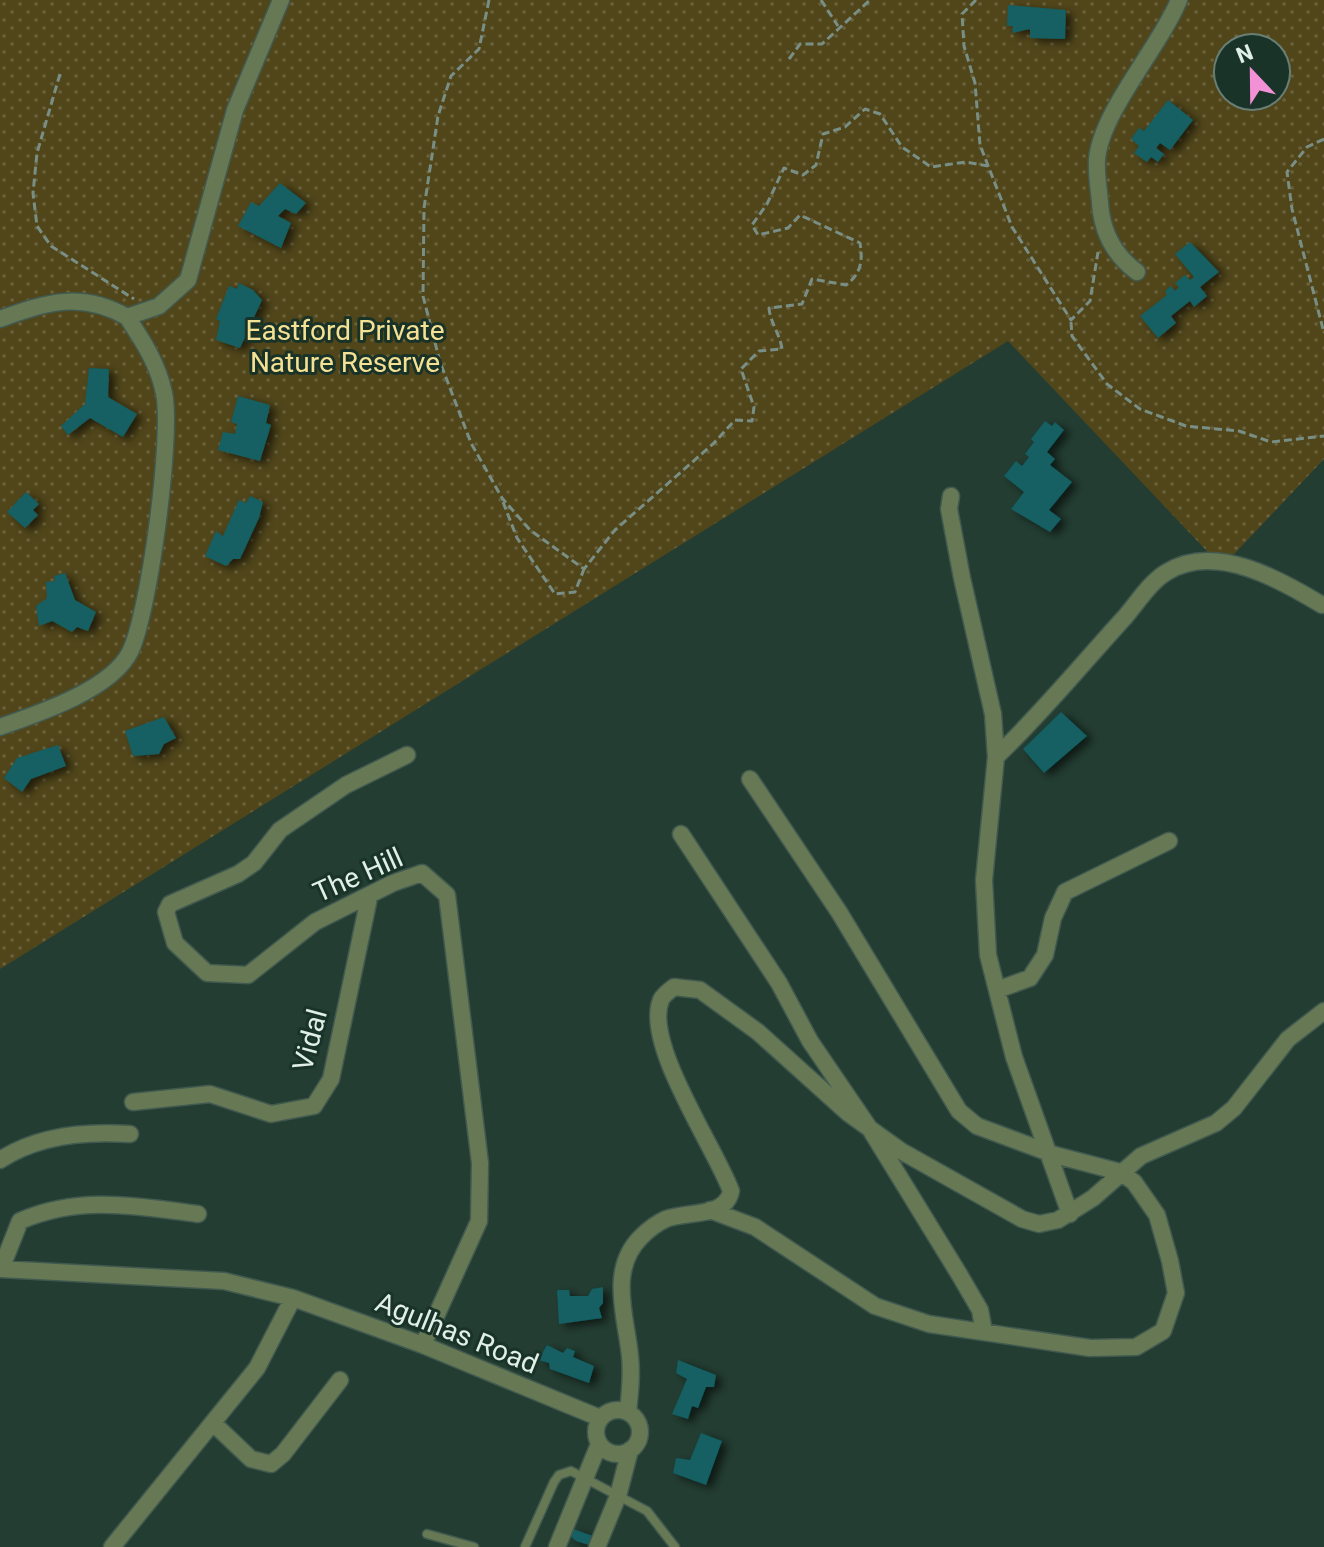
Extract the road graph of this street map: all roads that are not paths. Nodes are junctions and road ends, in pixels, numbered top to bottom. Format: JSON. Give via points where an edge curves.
{"nodes":[{"id":1,"x":281,"y":0,"type":"edge"},
{"id":2,"x":1179,"y":0,"type":"edge"},
{"id":3,"x":1137,"y":272,"type":"dead end"},
{"id":4,"x":127,"y":317,"type":"junction"},
{"id":5,"x":0,"y":319,"type":"edge"},
{"id":6,"x":951,"y":496,"type":"dead end"},
{"id":7,"x":1322,"y":605,"type":"edge"},
{"id":8,"x":0,"y":727,"type":"edge"},
{"id":9,"x":407,"y":755,"type":"dead end"},
{"id":10,"x":996,"y":757,"type":"junction"},
{"id":11,"x":750,"y":779,"type":"dead end"},
{"id":12,"x":681,"y":834,"type":"dead end"},
{"id":13,"x":1169,"y":841,"type":"dead end"},
{"id":14,"x":369,"y":898,"type":"junction"},
{"id":15,"x":997,"y":990,"type":"junction"},
{"id":16,"x":1324,"y":1011,"type":"edge"},
{"id":17,"x":133,"y":1102,"type":"dead end"},
{"id":18,"x":870,"y":1129,"type":"junction"},
{"id":19,"x":130,"y":1134,"type":"dead end"},
{"id":20,"x":1048,"y":1152,"type":"junction"},
{"id":21,"x":0,"y":1160,"type":"edge"},
{"id":22,"x":1120,"y":1172,"type":"junction"},
{"id":23,"x":710,"y":1210,"type":"junction"},
{"id":24,"x":198,"y":1214,"type":"dead end"},
{"id":25,"x":1070,"y":1214,"type":"junction"},
{"id":26,"x":0,"y":1269,"type":"edge"},
{"id":27,"x":293,"y":1298,"type":"junction"},
{"id":28,"x":984,"y":1332,"type":"junction"},
{"id":29,"x":423,"y":1345,"type":"junction"},
{"id":30,"x":340,"y":1380,"type":"dead end"},
{"id":31,"x":628,"y":1412,"type":"junction"},
{"id":32,"x":600,"y":1418,"type":"junction"},
{"id":33,"x":213,"y":1423,"type":"junction"},
{"id":34,"x":599,"y":1444,"type":"junction"},
{"id":35,"x":630,"y":1450,"type":"junction"},
{"id":36,"x":585,"y":1476,"type":"junction"},
{"id":37,"x":618,"y":1496,"type":"junction"},
{"id":38,"x":427,"y":1534,"type":"dead end"},
{"id":39,"x":112,"y":1547,"type":"edge"},
{"id":40,"x":474,"y":1547,"type":"edge"},
{"id":41,"x":525,"y":1547,"type":"edge"},
{"id":42,"x":557,"y":1547,"type":"edge"},
{"id":43,"x":597,"y":1547,"type":"edge"},
{"id":44,"x":675,"y":1547,"type":"edge"}],
"edges":[{"from":1,"to":4,"type":"street","via":[[235,110],[188,280],[159,306]]},
{"from":2,"to":3,"type":"street","via":[[1166,31],[1116,105],[1097,157],[1101,216],[1119,258]]},
{"from":4,"to":5,"type":"street","via":[[96,301],[66,301]]},
{"from":4,"to":8,"type":"street","via":[[152,355],[165,395],[163,469],[150,570],[130,654],[100,682],[62,706]]},
{"from":6,"to":10,"type":"street","via":[[962,578],[993,714]]},
{"from":7,"to":10,"type":"street","via":[[1264,572],[1200,562],[1167,572]]},
{"from":9,"to":14,"type":"street","name":"The Hill","via":[[346,785],[280,830],[254,863],[170,904],[166,912],[175,943],[207,973],[226,977],[248,975],[315,922]]},
{"from":10,"to":15,"type":"street","via":[[984,880],[988,955]]},
{"from":11,"to":20,"type":"street","via":[[839,912],[959,1111],[977,1126]]},
{"from":12,"to":18,"type":"street"},
{"from":13,"to":15,"type":"street","via":[[1065,892],[1045,955],[1030,978]]},
{"from":14,"to":17,"type":"street","name":"Vidal","via":[[331,1079],[314,1106],[271,1114],[210,1094]]},
{"from":14,"to":29,"type":"street","name":"The Hill","via":[[422,873],[447,895],[480,1163],[479,1221]]},
{"from":15,"to":20,"type":"street"},
{"from":16,"to":22,"type":"street","via":[[1288,1039],[1227,1115],[1141,1156]]},
{"from":18,"to":23,"type":"street","via":[[758,1032],[700,990],[674,987],[662,998],[657,1017],[662,1038],[690,1113],[731,1191],[729,1199]]},
{"from":18,"to":25,"type":"street","via":[[1022,1219],[1048,1223]]},
{"from":18,"to":28,"type":"street","via":[[980,1310]]},
{"from":19,"to":21,"type":"street","via":[[86,1131]]},
{"from":20,"to":22,"type":"street"},
{"from":20,"to":25,"type":"street"},
{"from":22,"to":25,"type":"street"},
{"from":22,"to":28,"type":"street","via":[[1134,1182],[1157,1215],[1170,1261],[1176,1293],[1163,1331],[1136,1347],[1090,1348]]},
{"from":23,"to":28,"type":"street","via":[[755,1227],[875,1306],[929,1324]]},
{"from":23,"to":31,"type":"street","via":[[653,1226],[631,1249],[623,1268],[632,1381]]},
{"from":24,"to":26,"type":"street","via":[[119,1203],[46,1209],[20,1221]]},
{"from":26,"to":27,"type":"street","name":"Agulhas Road","via":[[224,1281]]},
{"from":27,"to":29,"type":"street","name":"Agulhas Road"},
{"from":27,"to":33,"type":"street","via":[[257,1368]]},
{"from":29,"to":32,"type":"street","name":"Agulhas Road"},
{"from":30,"to":33,"type":"street","via":[[271,1464],[251,1459]]},
{"from":31,"to":32,"type":"street","via":[[616,1409]]},
{"from":31,"to":35,"type":"street","via":[[640,1430]]},
{"from":32,"to":34,"type":"street","via":[[595,1431]]},
{"from":33,"to":39,"type":"street"},
{"from":34,"to":35,"type":"street","via":[[617,1454]]},
{"from":34,"to":36,"type":"street"},
{"from":35,"to":37,"type":"street"},
{"from":36,"to":37,"type":"lane"},
{"from":36,"to":41,"type":"lane","via":[[571,1471],[559,1475]]},
{"from":36,"to":42,"type":"street"},
{"from":37,"to":43,"type":"street"},
{"from":37,"to":44,"type":"lane","via":[[647,1511]]},
{"from":38,"to":40,"type":"lane"}]}
